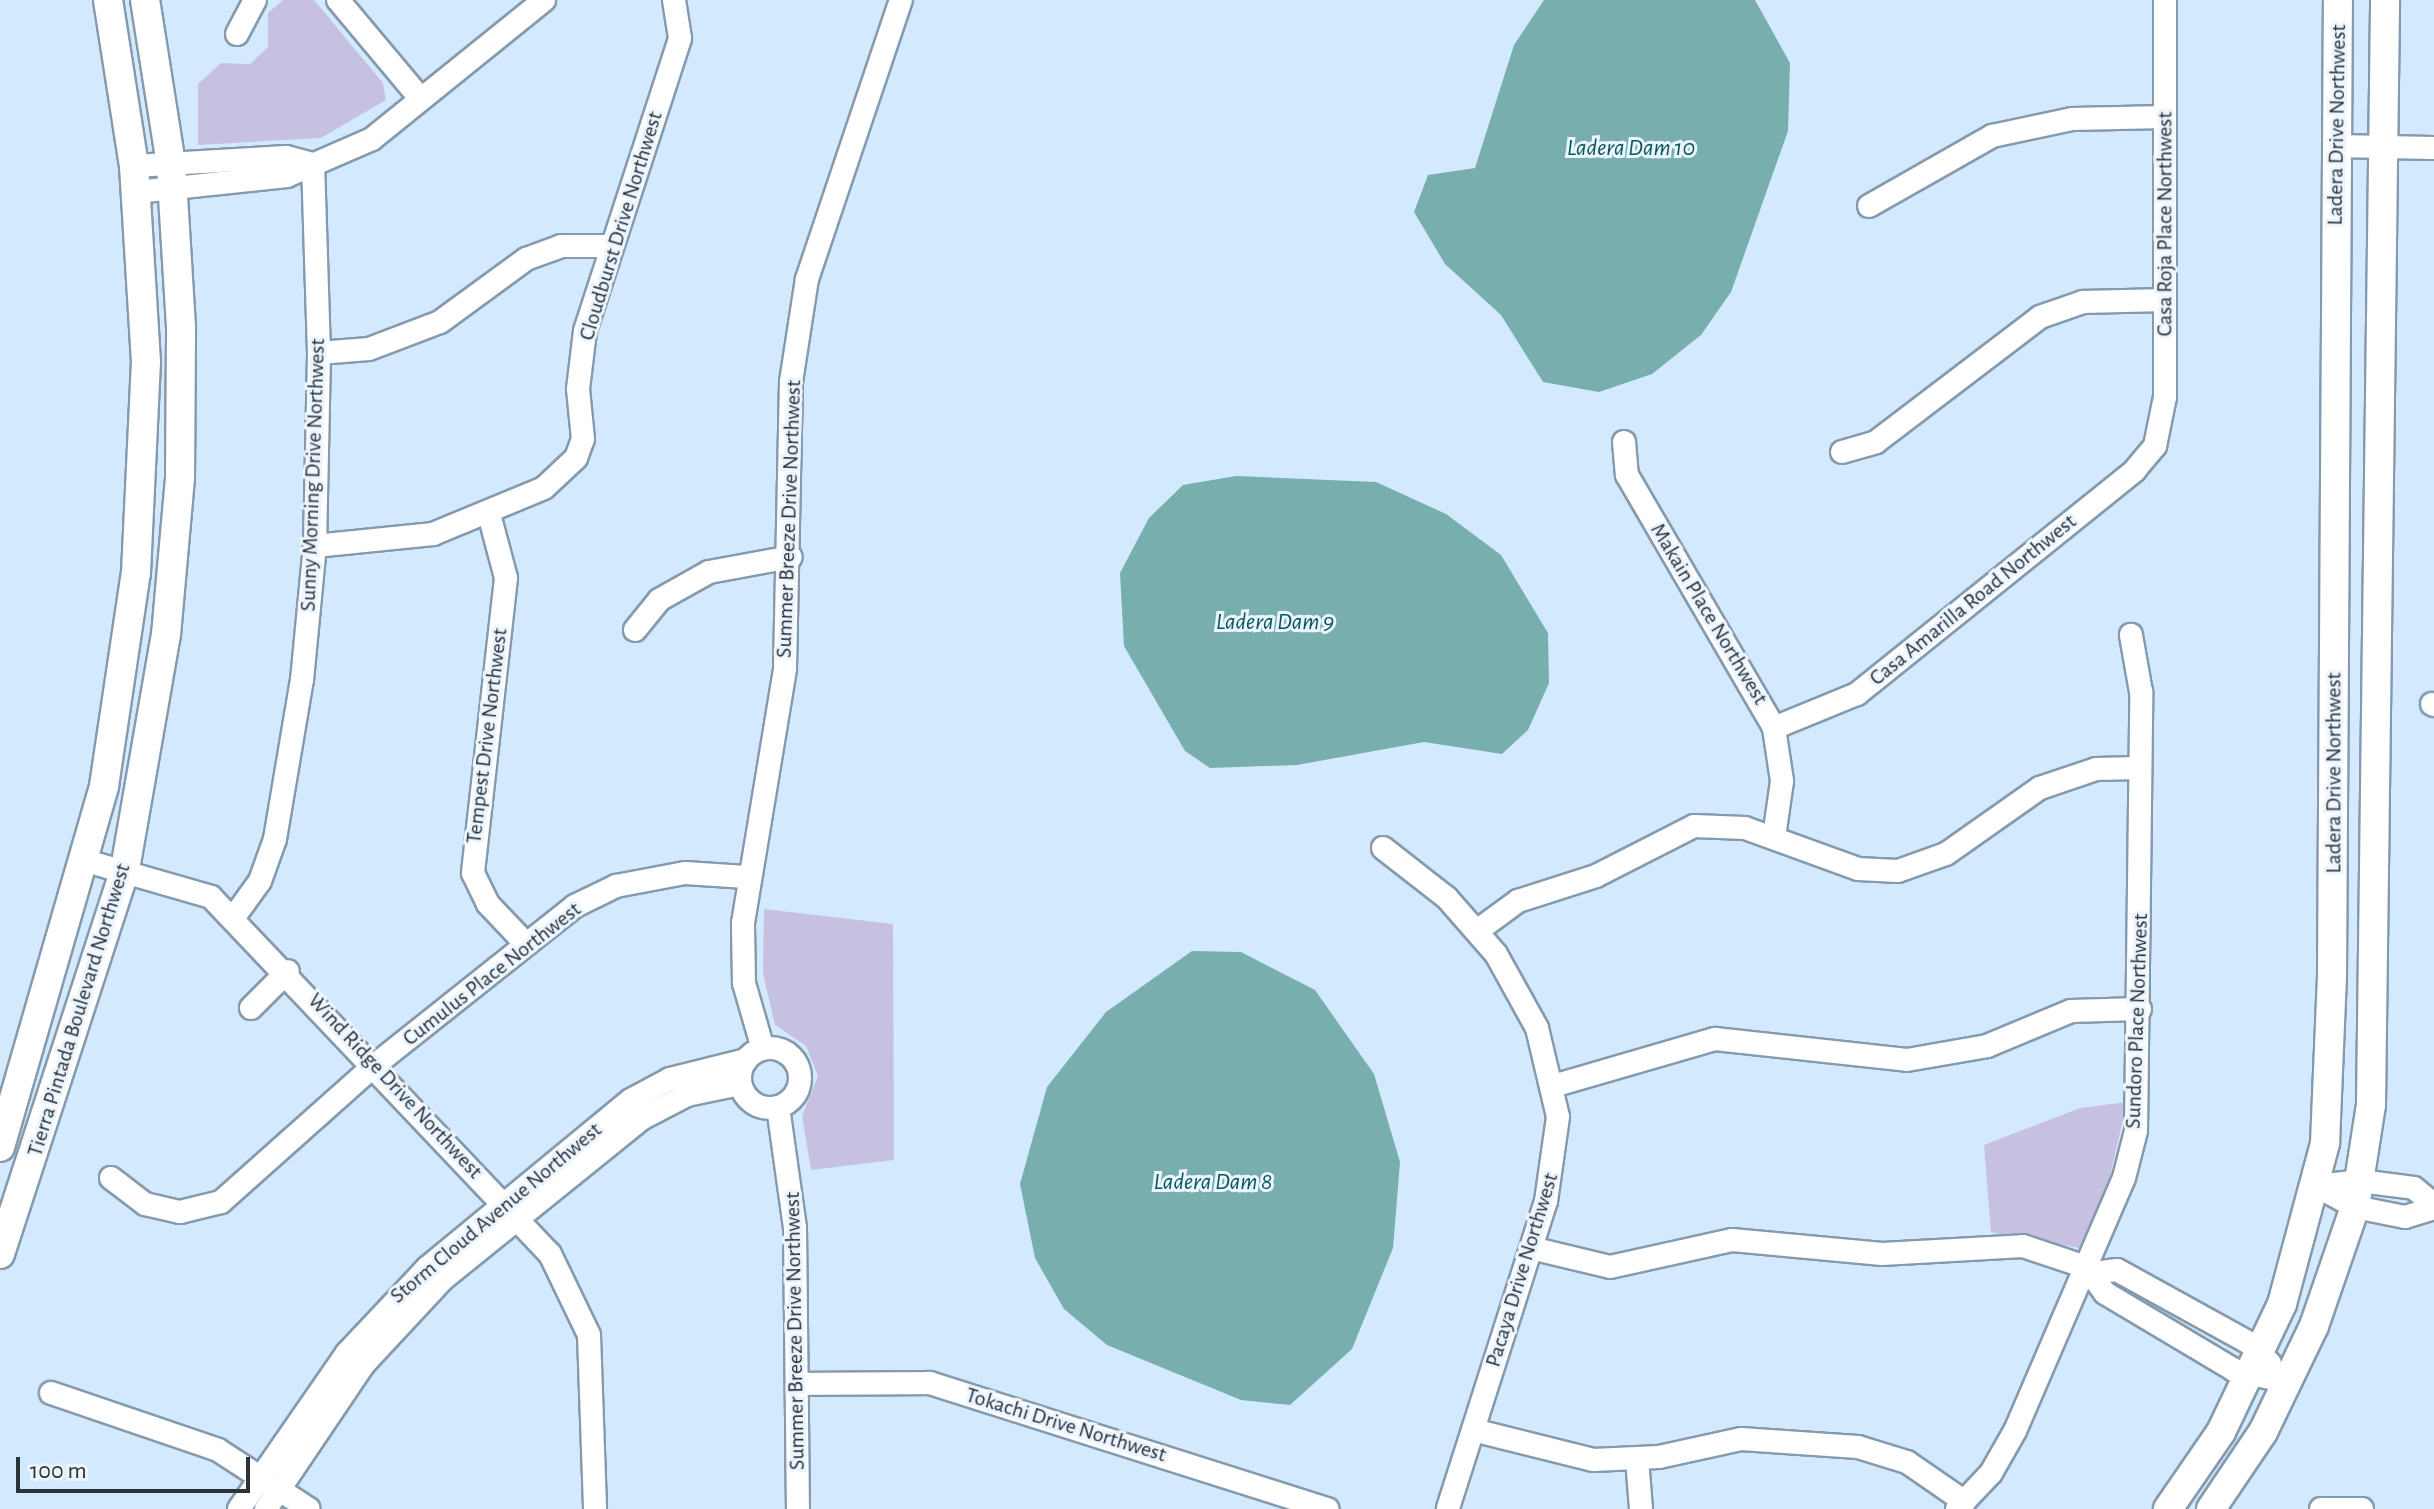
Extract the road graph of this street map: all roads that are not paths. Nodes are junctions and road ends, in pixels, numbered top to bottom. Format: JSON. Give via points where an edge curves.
{"nodes":[{"id":1,"x":108,"y":0,"type":"edge"},
{"id":2,"x":145,"y":0,"type":"edge"},
{"id":3,"x":255,"y":0,"type":"edge"},
{"id":4,"x":338,"y":0,"type":"edge"},
{"id":5,"x":544,"y":0,"type":"edge"},
{"id":6,"x":674,"y":0,"type":"edge"},
{"id":7,"x":901,"y":0,"type":"edge"},
{"id":8,"x":2165,"y":0,"type":"edge"},
{"id":9,"x":2338,"y":0,"type":"edge"},
{"id":10,"x":2385,"y":0,"type":"edge"},
{"id":11,"x":237,"y":34,"type":"dead end"},
{"id":12,"x":419,"y":97,"type":"junction"},
{"id":13,"x":2165,"y":117,"type":"junction"},
{"id":14,"x":2337,"y":146,"type":"junction"},
{"id":15,"x":2379,"y":147,"type":"junction"},
{"id":16,"x":2434,"y":148,"type":"edge"},
{"id":17,"x":313,"y":164,"type":"junction"},
{"id":18,"x":172,"y":176,"type":"junction"},
{"id":19,"x":135,"y":179,"type":"junction"},
{"id":20,"x":1869,"y":206,"type":"dead end"},
{"id":21,"x":612,"y":246,"type":"junction"},
{"id":22,"x":2165,"y":300,"type":"junction"},
{"id":23,"x":319,"y":353,"type":"junction"},
{"id":24,"x":1624,"y":442,"type":"dead end"},
{"id":25,"x":2155,"y":446,"type":"joint"},
{"id":26,"x":1842,"y":452,"type":"dead end"},
{"id":27,"x":489,"y":514,"type":"junction"},
{"id":28,"x":315,"y":546,"type":"junction"},
{"id":29,"x":791,"y":557,"type":"junction"},
{"id":30,"x":635,"y":630,"type":"dead end"},
{"id":31,"x":2131,"y":635,"type":"dead end"},
{"id":32,"x":1774,"y":728,"type":"junction"},
{"id":33,"x":2140,"y":768,"type":"junction"},
{"id":34,"x":1774,"y":837,"type":"junction"},
{"id":35,"x":1383,"y":848,"type":"dead end"},
{"id":36,"x":83,"y":860,"type":"junction"},
{"id":37,"x":125,"y":869,"type":"junction"},
{"id":38,"x":746,"y":877,"type":"junction"},
{"id":39,"x":234,"y":917,"type":"junction"},
{"id":40,"x":1477,"y":931,"type":"junction"},
{"id":41,"x":525,"y":943,"type":"junction"},
{"id":42,"x":288,"y":971,"type":"junction"},
{"id":43,"x":251,"y":1008,"type":"dead end"},
{"id":44,"x":2140,"y":1009,"type":"junction"},
{"id":45,"x":754,"y":1054,"type":"junction"},
{"id":46,"x":375,"y":1065,"type":"junction"},
{"id":47,"x":740,"y":1084,"type":"junction"},
{"id":48,"x":1553,"y":1086,"type":"junction"},
{"id":49,"x":778,"y":1107,"type":"junction"},
{"id":50,"x":0,"y":1147,"type":"edge"},
{"id":51,"x":111,"y":1178,"type":"dead end"},
{"id":52,"x":2317,"y":1186,"type":"junction"},
{"id":53,"x":2357,"y":1194,"type":"junction"},
{"id":54,"x":2434,"y":1207,"type":"edge"},
{"id":55,"x":512,"y":1210,"type":"junction"},
{"id":56,"x":1531,"y":1248,"type":"junction"},
{"id":57,"x":0,"y":1254,"type":"edge"},
{"id":58,"x":2090,"y":1270,"type":"junction"},
{"id":59,"x":2254,"y":1363,"type":"junction"},
{"id":60,"x":2288,"y":1382,"type":"junction"},
{"id":61,"x":798,"y":1384,"type":"junction"},
{"id":62,"x":51,"y":1393,"type":"dead end"},
{"id":63,"x":1473,"y":1430,"type":"junction"},
{"id":64,"x":1637,"y":1459,"type":"junction"},
{"id":65,"x":270,"y":1482,"type":"junction"},
{"id":66,"x":1961,"y":1506,"type":"edge"},
{"id":67,"x":239,"y":1509,"type":"edge"},
{"id":68,"x":266,"y":1509,"type":"edge"},
{"id":69,"x":309,"y":1509,"type":"edge"},
{"id":70,"x":595,"y":1509,"type":"edge"},
{"id":71,"x":798,"y":1509,"type":"edge"},
{"id":72,"x":1328,"y":1509,"type":"edge"},
{"id":73,"x":1448,"y":1509,"type":"edge"},
{"id":74,"x":1641,"y":1509,"type":"edge"},
{"id":75,"x":2168,"y":1509,"type":"edge"},
{"id":76,"x":2211,"y":1509,"type":"edge"},
{"id":77,"x":2321,"y":1509,"type":"edge"},
{"id":78,"x":2362,"y":1509,"type":"edge"}],
"edges":[{"from":1,"to":19,"type":"main road","name":"Tierra Pintada Boulevard Northwest"},
{"from":2,"to":18,"type":"main road","name":"Tierra Pintada Boulevard Northwest"},
{"from":3,"to":11,"type":"street"},
{"from":4,"to":12,"type":"street"},
{"from":5,"to":12,"type":"street"},
{"from":6,"to":21,"type":"street","name":"Cloudburst Drive Northwest","via":[[680,38]]},
{"from":7,"to":29,"type":"street","name":"Summer Breeze Drive Northwest","via":[[807,279],[791,382]]},
{"from":8,"to":13,"type":"street","name":"Casa Roja Place Northwest"},
{"from":9,"to":14,"type":"main road","name":"Ladera Drive Northwest"},
{"from":10,"to":15,"type":"main road","name":"Ladera Drive Northwest"},
{"from":12,"to":17,"type":"street","via":[[372,139]]},
{"from":13,"to":20,"type":"street","via":[[2072,119],[1992,136]]},
{"from":13,"to":22,"type":"street","name":"Casa Roja Place Northwest"},
{"from":14,"to":15,"type":"street"},
{"from":14,"to":52,"type":"main road","name":"Ladera Drive Northwest","via":[[2331,1052]]},
{"from":15,"to":16,"type":"street"},
{"from":15,"to":53,"type":"main road","name":"Ladera Drive Northwest","via":[[2374,1071]]},
{"from":17,"to":18,"type":"street","via":[[287,176]]},
{"from":17,"to":23,"type":"street","name":"Sunny Morning Drive Northwest"},
{"from":18,"to":19,"type":"street"},
{"from":18,"to":37,"type":"main road","name":"Tierra Pintada Boulevard Northwest","via":[[181,404],[174,559]]},
{"from":19,"to":36,"type":"main road","name":"Tierra Pintada Boulevard Northwest","via":[[146,362],[136,573],[104,786]]},
{"from":21,"to":23,"type":"street","via":[[561,246],[526,259],[440,322],[369,349]]},
{"from":21,"to":27,"type":"street","name":"Cloudburst Drive Northwest","via":[[585,331],[578,389],[583,439],[576,458],[544,488]]},
{"from":22,"to":25,"type":"street","name":"Casa Roja Place Northwest","via":[[2165,397]]},
{"from":22,"to":26,"type":"street","via":[[2083,302],[2040,317],[1876,442]]},
{"from":23,"to":28,"type":"street","name":"Sunny Morning Drive Northwest"},
{"from":24,"to":32,"type":"street","name":"Makain Place Northwest","via":[[1627,475]]},
{"from":25,"to":32,"type":"street","name":"Casa Amarilla Road Northwest","via":[[2134,471],[1857,694]]},
{"from":27,"to":28,"type":"street","name":"Cloudburst Drive Northwest","via":[[433,534]]},
{"from":27,"to":41,"type":"street","name":"Tempest Drive Northwest","via":[[506,578],[473,873],[488,904]]},
{"from":28,"to":39,"type":"street","name":"Sunny Morning Drive Northwest","via":[[275,839],[260,881]]},
{"from":29,"to":30,"type":"street","via":[[709,572],[659,600]]},
{"from":29,"to":38,"type":"street","name":"Summer Breeze Drive Northwest","via":[[785,668]]},
{"from":31,"to":33,"type":"street","name":"Sundoro Place Northwest","via":[[2140,678]]},
{"from":32,"to":34,"type":"street","name":"Makain Place Northwest","via":[[1782,781]]},
{"from":33,"to":34,"type":"street","via":[[2096,769],[2040,788],[1946,854],[1898,871],[1858,869]]},
{"from":33,"to":44,"type":"street","name":"Sundoro Place Northwest"},
{"from":34,"to":40,"type":"street","via":[[1722,825],[1676,830],[1596,876],[1518,901]]},
{"from":35,"to":40,"type":"street","name":"Pacaya Drive Northwest"},
{"from":36,"to":37,"type":"street","name":"Wind Ridge Drive Northwest"},
{"from":36,"to":50,"type":"main road","name":"Tierra Pintada Boulevard Northwest"},
{"from":37,"to":39,"type":"street","name":"Wind Ridge Drive Northwest","via":[[187,885]]},
{"from":37,"to":57,"type":"main road","name":"Tierra Pintada Boulevard Northwest"},
{"from":38,"to":41,"type":"street","name":"Cumulus Place Northwest","via":[[685,873],[616,886]]},
{"from":38,"to":45,"type":"street","name":"Summer Breeze Drive Northwest","via":[[744,983]]},
{"from":39,"to":42,"type":"street","name":"Wind Ridge Drive Northwest"},
{"from":40,"to":48,"type":"street","name":"Pacaya Drive Northwest","via":[[1528,1008]]},
{"from":41,"to":46,"type":"street","name":"Cumulus Place Northwest"},
{"from":42,"to":43,"type":"street"},
{"from":42,"to":46,"type":"street","name":"Wind Ridge Drive Northwest"},
{"from":44,"to":48,"type":"street","via":[[2071,1011],[1987,1046],[1907,1060],[1715,1039]]},
{"from":44,"to":58,"type":"street","name":"Sundoro Place Northwest","via":[[2132,1150]]},
{"from":45,"to":47,"type":"street"},
{"from":45,"to":49,"type":"street","via":[[787,1053],[800,1072],[797,1092]]},
{"from":45,"to":55,"type":"street","name":"Storm Cloud Avenue Northwest","via":[[670,1079],[631,1100]]},
{"from":46,"to":51,"type":"street","name":"Cumulus Place Northwest","via":[[221,1202],[180,1212],[145,1204]]},
{"from":46,"to":55,"type":"street","name":"Wind Ridge Drive Northwest"},
{"from":47,"to":49,"type":"street","via":[[758,1106]]},
{"from":47,"to":55,"type":"street","name":"Storm Cloud Avenue Northwest","via":[[687,1095],[641,1119]]},
{"from":48,"to":56,"type":"street","name":"Pacaya Drive Northwest","via":[[1556,1159]]},
{"from":49,"to":61,"type":"street","name":"Summer Breeze Drive Northwest","via":[[793,1201]]},
{"from":52,"to":53,"type":"street"},
{"from":52,"to":59,"type":"main road","name":"Ladera Drive Northwest","via":[[2282,1304]]},
{"from":53,"to":54,"type":"street","via":[[2405,1217]]},
{"from":53,"to":60,"type":"main road","name":"Ladera Drive Northwest"},
{"from":55,"to":65,"type":"street","name":"Storm Cloud Avenue Northwest","via":[[382,1310]]},
{"from":55,"to":70,"type":"street","name":"Wind Ridge Drive Northwest","via":[[566,1277],[589,1335]]},
{"from":56,"to":58,"type":"street","via":[[1610,1267],[1732,1240],[1882,1254],[2003,1243]]},
{"from":56,"to":63,"type":"street","name":"Pacaya Drive Northwest"},
{"from":58,"to":59,"type":"street","via":[[2117,1270]]},
{"from":58,"to":66,"type":"street","name":"Sundoro Place Northwest","via":[[2015,1431]]},
{"from":59,"to":60,"type":"street"},
{"from":59,"to":75,"type":"main road","name":"Ladera Drive Northwest","via":[[2221,1432]]},
{"from":60,"to":76,"type":"main road","name":"Ladera Drive Northwest"},
{"from":61,"to":71,"type":"street","name":"Summer Breeze Drive Northwest"},
{"from":61,"to":72,"type":"street","name":"Tokachi Drive Northwest","via":[[930,1383]]},
{"from":62,"to":65,"type":"street","via":[[218,1450]]},
{"from":63,"to":64,"type":"street","via":[[1544,1453]]},
{"from":63,"to":73,"type":"street","name":"Pacaya Drive Northwest"},
{"from":64,"to":66,"type":"street","via":[[1741,1439],[1858,1447],[1907,1462]]},
{"from":64,"to":74,"type":"street"},
{"from":65,"to":67,"type":"street","name":"Storm Cloud Avenue Northwest"},
{"from":65,"to":68,"type":"street","name":"Storm Cloud Avenue Northwest"},
{"from":65,"to":69,"type":"street"},
{"from":77,"to":78,"type":"street"}]}
